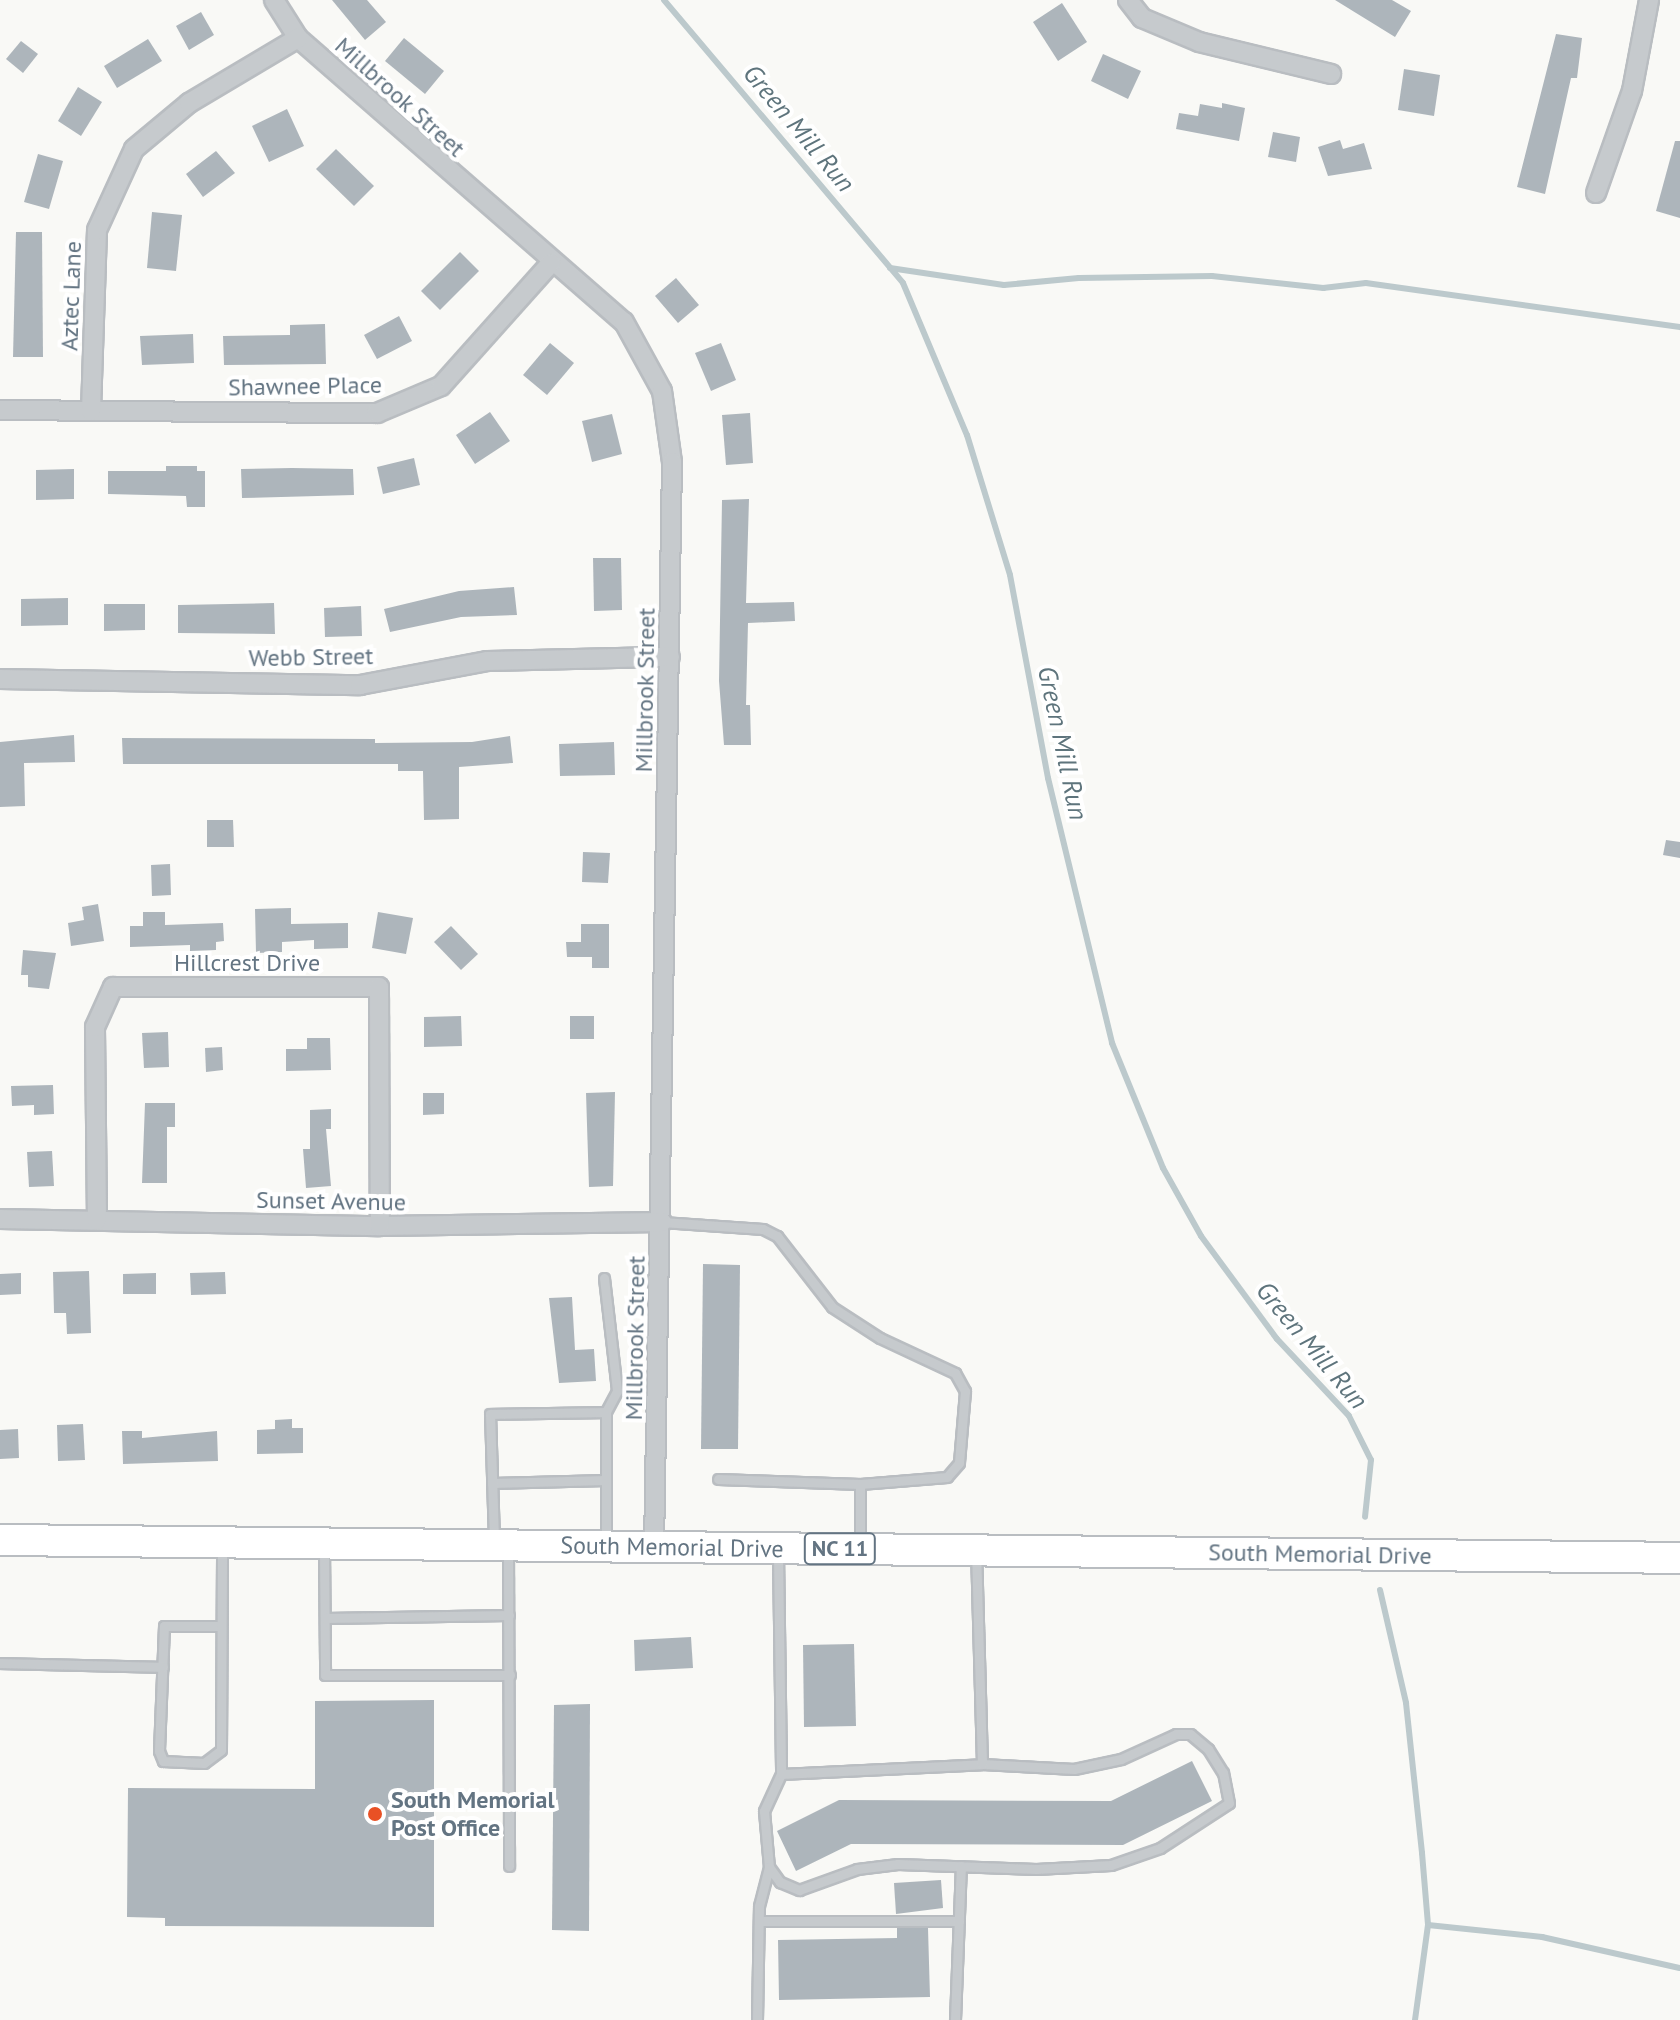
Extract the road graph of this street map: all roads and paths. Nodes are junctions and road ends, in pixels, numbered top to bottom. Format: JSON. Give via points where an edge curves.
{"nodes":[{"id":1,"x":274,"y":0,"type":"edge"},
{"id":2,"x":1128,"y":0,"type":"edge"},
{"id":3,"x":1649,"y":0,"type":"edge"},
{"id":4,"x":298,"y":38,"type":"junction"},
{"id":5,"x":1331,"y":74,"type":"dead end"},
{"id":6,"x":1596,"y":193,"type":"dead end"},
{"id":7,"x":551,"y":263,"type":"junction"},
{"id":8,"x":0,"y":410,"type":"edge"},
{"id":9,"x":91,"y":411,"type":"junction"},
{"id":10,"x":670,"y":657,"type":"junction"},
{"id":11,"x":0,"y":679,"type":"edge"},
{"id":12,"x":0,"y":1219,"type":"edge"},
{"id":13,"x":97,"y":1220,"type":"junction"},
{"id":14,"x":662,"y":1222,"type":"junction"},
{"id":15,"x":380,"y":1226,"type":"junction"},
{"id":16,"x":604,"y":1278,"type":"dead end"},
{"id":17,"x":606,"y":1412,"type":"junction"},
{"id":18,"x":718,"y":1479,"type":"dead end"},
{"id":19,"x":606,"y":1480,"type":"junction"},
{"id":20,"x":492,"y":1483,"type":"junction"},
{"id":21,"x":860,"y":1484,"type":"junction"},
{"id":22,"x":0,"y":1540,"type":"edge"},
{"id":23,"x":324,"y":1543,"type":"junction"},
{"id":24,"x":222,"y":1544,"type":"junction"},
{"id":25,"x":501,"y":1545,"type":"junction"},
{"id":26,"x":606,"y":1546,"type":"junction"},
{"id":27,"x":654,"y":1547,"type":"junction"},
{"id":28,"x":778,"y":1548,"type":"junction"},
{"id":29,"x":860,"y":1549,"type":"junction"},
{"id":30,"x":976,"y":1550,"type":"junction"},
{"id":31,"x":1680,"y":1558,"type":"edge"},
{"id":32,"x":509,"y":1615,"type":"junction"},
{"id":33,"x":325,"y":1618,"type":"junction"},
{"id":34,"x":221,"y":1626,"type":"junction"},
{"id":35,"x":0,"y":1663,"type":"edge"},
{"id":36,"x":163,"y":1667,"type":"junction"},
{"id":37,"x":510,"y":1675,"type":"junction"},
{"id":38,"x":982,"y":1764,"type":"junction"},
{"id":39,"x":781,"y":1774,"type":"junction"},
{"id":40,"x":509,"y":1866,"type":"dead end"},
{"id":41,"x":961,"y":1866,"type":"junction"},
{"id":42,"x":769,"y":1867,"type":"junction"},
{"id":43,"x":759,"y":1921,"type":"junction"},
{"id":44,"x":959,"y":1921,"type":"junction"},
{"id":45,"x":757,"y":2020,"type":"edge"},
{"id":46,"x":955,"y":2020,"type":"edge"}],
"edges":[{"from":1,"to":4,"type":"street","name":"Millbrook Street"},
{"from":2,"to":5,"type":"street","via":[[1142,18],[1199,42]]},
{"from":3,"to":6,"type":"street","via":[[1632,91]]},
{"from":4,"to":7,"type":"street","name":"Millbrook Street"},
{"from":4,"to":9,"type":"street","name":"Aztec Lane","via":[[189,103],[134,149],[97,230]]},
{"from":7,"to":9,"type":"street","name":"Shawnee Place","via":[[441,386],[413,402],[377,413]]},
{"from":7,"to":10,"type":"street","name":"Millbrook Street","via":[[624,322],[662,391],[672,462]]},
{"from":8,"to":9,"type":"street","name":"Shawnee Place"},
{"from":10,"to":11,"type":"street","name":"Webb Street","via":[[487,661],[360,685]]},
{"from":10,"to":14,"type":"street","name":"Millbrook Street"},
{"from":12,"to":13,"type":"street","name":"Sunset Avenue"},
{"from":13,"to":15,"type":"street","name":"Sunset Avenue"},
{"from":13,"to":15,"type":"street","name":"Hillcrest Drive","via":[[95,1027],[113,987],[379,987]]},
{"from":14,"to":15,"type":"street","name":"Sunset Avenue"},
{"from":14,"to":21,"type":"lane","via":[[763,1229],[777,1236],[848,1320],[961,1379],[965,1410],[954,1474]]},
{"from":14,"to":27,"type":"street","name":"Millbrook Street"},
{"from":16,"to":17,"type":"lane","via":[[617,1391]]},
{"from":17,"to":19,"type":"lane"},
{"from":17,"to":20,"type":"lane","via":[[490,1414]]},
{"from":18,"to":21,"type":"lane"},
{"from":19,"to":20,"type":"lane"},
{"from":19,"to":26,"type":"lane"},
{"from":20,"to":25,"type":"lane"},
{"from":21,"to":29,"type":"lane"},
{"from":22,"to":24,"type":"main road","name":"South Memorial Drive","number":"NC 11"},
{"from":23,"to":24,"type":"main road","name":"South Memorial Drive","number":"NC 11"},
{"from":23,"to":25,"type":"main road","name":"South Memorial Drive","number":"NC 11"},
{"from":23,"to":33,"type":"lane"},
{"from":24,"to":34,"type":"lane"},
{"from":25,"to":26,"type":"main road","name":"South Memorial Drive","number":"NC 11"},
{"from":25,"to":32,"type":"lane"},
{"from":26,"to":27,"type":"main road","name":"South Memorial Drive","number":"NC 11"},
{"from":27,"to":28,"type":"main road","name":"South Memorial Drive","number":"NC 11"},
{"from":28,"to":29,"type":"main road","name":"South Memorial Drive","number":"NC 11"},
{"from":28,"to":39,"type":"lane"},
{"from":29,"to":30,"type":"main road","name":"South Memorial Drive","number":"NC 11"},
{"from":30,"to":31,"type":"main road","name":"South Memorial Drive","number":"NC 11"},
{"from":30,"to":38,"type":"lane"},
{"from":32,"to":33,"type":"lane"},
{"from":32,"to":37,"type":"lane"},
{"from":33,"to":37,"type":"lane","via":[[325,1675]]},
{"from":34,"to":36,"type":"lane","via":[[164,1626]]},
{"from":34,"to":36,"type":"lane","via":[[217,1757],[204,1763],[163,1761]]},
{"from":35,"to":36,"type":"lane"},
{"from":37,"to":40,"type":"lane"},
{"from":38,"to":39,"type":"lane"},
{"from":38,"to":41,"type":"lane","via":[[1074,1769],[1121,1759],[1176,1734],[1190,1734],[1223,1773],[1229,1803],[1160,1848],[1111,1865]]},
{"from":39,"to":42,"type":"lane","via":[[764,1811]]},
{"from":41,"to":42,"type":"lane","via":[[857,1869],[799,1890],[780,1882]]},
{"from":41,"to":44,"type":"lane"},
{"from":42,"to":43,"type":"lane"},
{"from":43,"to":44,"type":"lane"},
{"from":43,"to":45,"type":"lane"},
{"from":44,"to":46,"type":"lane"}]}
